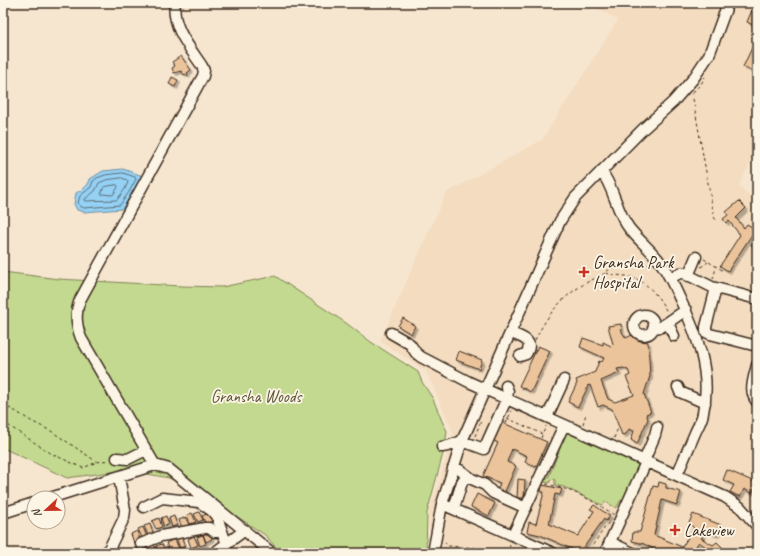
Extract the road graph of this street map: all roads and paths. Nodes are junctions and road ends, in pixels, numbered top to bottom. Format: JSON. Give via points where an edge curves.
{"nodes":[{"id":1,"x":175,"y":3,"type":"edge"},
{"id":2,"x":728,"y":3,"type":"edge"},
{"id":3,"x":706,"y":74,"type":"dead end"},
{"id":4,"x":601,"y":171,"type":"junction"},
{"id":5,"x":716,"y":220,"type":"dead end"},
{"id":6,"x":699,"y":257,"type":"joint"},
{"id":7,"x":663,"y":266,"type":"junction"},
{"id":8,"x":716,"y":267,"type":"junction"},
{"id":9,"x":723,"y":268,"type":"dead end"},
{"id":10,"x":606,"y":273,"type":"junction"},
{"id":11,"x":688,"y":276,"type":"junction"},
{"id":12,"x":670,"y":278,"type":"junction"},
{"id":13,"x":714,"y":288,"type":"junction"},
{"id":14,"x":757,"y":299,"type":"edge"},
{"id":15,"x":686,"y":310,"type":"junction"},
{"id":16,"x":670,"y":321,"type":"junction"},
{"id":17,"x":653,"y":328,"type":"dead end"},
{"id":18,"x":391,"y":333,"type":"dead end"},
{"id":19,"x":511,"y":333,"type":"junction"},
{"id":20,"x":674,"y":336,"type":"dead end"},
{"id":21,"x":757,"y":346,"type":"edge"},
{"id":22,"x":529,"y":347,"type":"junction"},
{"id":23,"x":520,"y":356,"type":"dead end"},
{"id":24,"x":757,"y":365,"type":"edge"},
{"id":25,"x":564,"y":380,"type":"dead end"},
{"id":26,"x":506,"y":386,"type":"dead end"},
{"id":27,"x":678,"y":387,"type":"dead end"},
{"id":28,"x":486,"y":389,"type":"junction"},
{"id":29,"x":511,"y":400,"type":"junction"},
{"id":30,"x":757,"y":402,"type":"edge"},
{"id":31,"x":705,"y":403,"type":"junction"},
{"id":32,"x":3,"y":405,"type":"edge"},
{"id":33,"x":586,"y":414,"type":"dead end"},
{"id":34,"x":482,"y":417,"type":"dead end"},
{"id":35,"x":504,"y":417,"type":"junction"},
{"id":36,"x":548,"y":418,"type":"junction"},
{"id":37,"x":3,"y":422,"type":"edge"},
{"id":38,"x":506,"y":423,"type":"dead end"},
{"id":39,"x":564,"y":425,"type":"junction"},
{"id":40,"x":657,"y":426,"type":"dead end"},
{"id":41,"x":618,"y":428,"type":"dead end"},
{"id":42,"x":580,"y":432,"type":"junction"},
{"id":43,"x":542,"y":434,"type":"junction"},
{"id":44,"x":541,"y":438,"type":"dead end"},
{"id":45,"x":467,"y":442,"type":"junction"},
{"id":46,"x":610,"y":446,"type":"junction"},
{"id":47,"x":442,"y":447,"type":"dead end"},
{"id":48,"x":146,"y":450,"type":"junction"},
{"id":49,"x":118,"y":458,"type":"joint"},
{"id":50,"x":645,"y":461,"type":"junction"},
{"id":51,"x":97,"y":462,"type":"junction"},
{"id":52,"x":155,"y":465,"type":"junction"},
{"id":53,"x":453,"y":468,"type":"junction"},
{"id":54,"x":466,"y":475,"type":"junction"},
{"id":55,"x":676,"y":475,"type":"junction"},
{"id":56,"x":119,"y":477,"type":"junction"},
{"id":57,"x":538,"y":482,"type":"junction"},
{"id":58,"x":66,"y":493,"type":"edge"},
{"id":59,"x":442,"y":504,"type":"junction"},
{"id":60,"x":26,"y":506,"type":"edge"},
{"id":61,"x":144,"y":507,"type":"dead end"},
{"id":62,"x":454,"y":508,"type":"junction"},
{"id":63,"x":526,"y":508,"type":"junction"},
{"id":64,"x":3,"y":513,"type":"edge"},
{"id":65,"x":617,"y":517,"type":"junction"},
{"id":66,"x":755,"y":520,"type":"edge"},
{"id":67,"x":245,"y":530,"type":"junction"},
{"id":68,"x":221,"y":531,"type":"junction"},
{"id":69,"x":513,"y":536,"type":"junction"},
{"id":70,"x":442,"y":538,"type":"dead end"},
{"id":71,"x":610,"y":542,"type":"junction"},
{"id":72,"x":141,"y":544,"type":"dead end"},
{"id":73,"x":228,"y":544,"type":"junction"},
{"id":74,"x":457,"y":547,"type":"junction"},
{"id":75,"x":108,"y":553,"type":"edge"},
{"id":76,"x":214,"y":553,"type":"edge"},
{"id":77,"x":272,"y":553,"type":"edge"},
{"id":78,"x":432,"y":553,"type":"edge"},
{"id":79,"x":450,"y":553,"type":"edge"},
{"id":80,"x":488,"y":553,"type":"edge"},
{"id":81,"x":509,"y":553,"type":"edge"},
{"id":82,"x":553,"y":553,"type":"edge"},
{"id":83,"x":598,"y":553,"type":"edge"},
{"id":84,"x":605,"y":553,"type":"edge"},
{"id":85,"x":633,"y":553,"type":"edge"}],
"edges":[{"from":1,"to":48,"type":"street","via":[[173,12],[177,24],[202,66],[203,76],[80,300],[77,311],[81,338]]},
{"from":2,"to":4,"type":"street","via":[[709,55],[693,79],[673,102]]},
{"from":3,"to":5,"type":"path","via":[[692,93]]},
{"from":4,"to":7,"type":"street","via":[[628,227]]},
{"from":4,"to":19,"type":"street","via":[[575,198],[560,221]]},
{"from":6,"to":8,"type":"path"},
{"from":6,"to":11,"type":"street"},
{"from":7,"to":10,"type":"path","via":[[624,265]]},
{"from":7,"to":12,"type":"street"},
{"from":8,"to":9,"type":"path","via":[[722,270]]},
{"from":8,"to":13,"type":"path"},
{"from":10,"to":16,"type":"path","via":[[642,281],[660,299]]},
{"from":10,"to":22,"type":"path","via":[[585,282],[559,304]]},
{"from":11,"to":12,"type":"street","via":[[680,273]]},
{"from":11,"to":13,"type":"street"},
{"from":12,"to":15,"type":"street"},
{"from":13,"to":14,"type":"street"},
{"from":13,"to":21,"type":"street","via":[[706,332]]},
{"from":15,"to":16,"type":"street"},
{"from":15,"to":31,"type":"street","via":[[702,356],[706,381]]},
{"from":16,"to":17,"type":"street","via":[[661,327]]},
{"from":16,"to":20,"type":"street"},
{"from":18,"to":28,"type":"street","via":[[410,344],[416,353],[429,362]]},
{"from":19,"to":22,"type":"street","via":[[524,338]]},
{"from":19,"to":28,"type":"street"},
{"from":22,"to":23,"type":"street","via":[[526,354]]},
{"from":24,"to":30,"type":"street","via":[[751,388]]},
{"from":25,"to":36,"type":"street"},
{"from":26,"to":29,"type":"street"},
{"from":27,"to":31,"type":"street","via":[[680,392]]},
{"from":28,"to":29,"type":"street"},
{"from":28,"to":45,"type":"street"},
{"from":29,"to":35,"type":"street"},
{"from":29,"to":35,"type":"path"},
{"from":29,"to":36,"type":"street"},
{"from":31,"to":55,"type":"street","via":[[703,415]]},
{"from":32,"to":51,"type":"path","via":[[51,431]]},
{"from":33,"to":42,"type":"path"},
{"from":34,"to":45,"type":"path"},
{"from":35,"to":38,"type":"path"},
{"from":35,"to":43,"type":"path"},
{"from":35,"to":45,"type":"street","via":[[484,449]]},
{"from":36,"to":39,"type":"street"},
{"from":36,"to":43,"type":"path"},
{"from":37,"to":51,"type":"path","via":[[52,454],[83,468]]},
{"from":39,"to":42,"type":"street"},
{"from":39,"to":57,"type":"street"},
{"from":40,"to":50,"type":"street"},
{"from":41,"to":46,"type":"path"},
{"from":42,"to":46,"type":"street"},
{"from":43,"to":44,"type":"path"},
{"from":45,"to":47,"type":"street"},
{"from":45,"to":53,"type":"street"},
{"from":46,"to":50,"type":"street"},
{"from":48,"to":49,"type":"street","via":[[128,459]]},
{"from":48,"to":52,"type":"street"},
{"from":49,"to":51,"type":"path"},
{"from":50,"to":55,"type":"street"},
{"from":50,"to":65,"type":"street"},
{"from":52,"to":56,"type":"street"},
{"from":52,"to":67,"type":"street","via":[[169,469]]},
{"from":53,"to":54,"type":"street"},
{"from":53,"to":59,"type":"street"},
{"from":54,"to":62,"type":"street"},
{"from":54,"to":63,"type":"street","via":[[493,493]]},
{"from":55,"to":66,"type":"street","via":[[725,496]]},
{"from":56,"to":58,"type":"street"},
{"from":56,"to":75,"type":"street","via":[[124,518]]},
{"from":57,"to":63,"type":"street"},
{"from":57,"to":65,"type":"path","via":[[563,487],[595,502]]},
{"from":59,"to":62,"type":"street"},
{"from":59,"to":78,"type":"street"},
{"from":60,"to":64,"type":"street"},
{"from":61,"to":68,"type":"street","via":[[162,498],[199,502],[217,517]]},
{"from":62,"to":69,"type":"street"},
{"from":63,"to":69,"type":"street"},
{"from":65,"to":71,"type":"street"},
{"from":65,"to":83,"type":"path","via":[[592,546],[592,550]]},
{"from":67,"to":73,"type":"street"},
{"from":67,"to":77,"type":"street"},
{"from":68,"to":72,"type":"street","via":[[215,532],[205,528],[161,536]]},
{"from":68,"to":73,"type":"street"},
{"from":69,"to":81,"type":"path"},
{"from":69,"to":82,"type":"street"},
{"from":70,"to":74,"type":"path","via":[[448,546]]},
{"from":71,"to":84,"type":"street"},
{"from":71,"to":85,"type":"street"},
{"from":73,"to":76,"type":"street"},
{"from":74,"to":79,"type":"path"},
{"from":74,"to":80,"type":"path","via":[[477,548]]}]}
